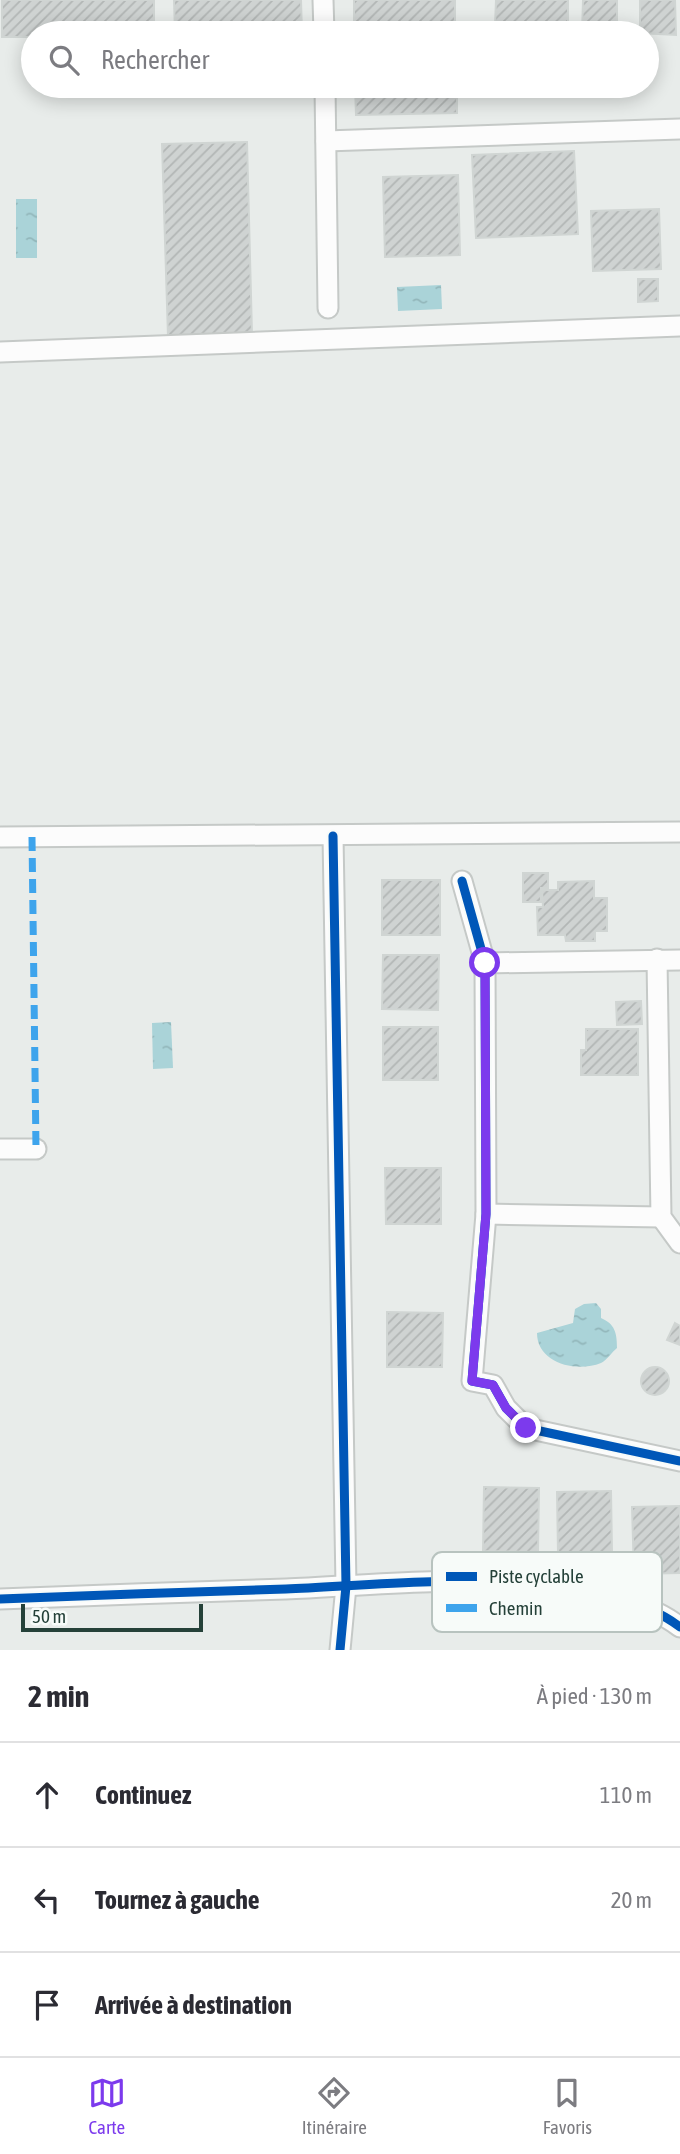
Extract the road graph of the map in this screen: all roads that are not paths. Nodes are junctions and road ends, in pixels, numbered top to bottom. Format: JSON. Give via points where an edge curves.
{"nodes":[{"id":1,"x":323,"y":0,"type":"edge"},
{"id":2,"x":324,"y":21,"type":"edge"},
{"id":3,"x":325,"y":98,"type":"edge"},
{"id":4,"x":680,"y":129,"type":"edge"},
{"id":5,"x":326,"y":141,"type":"junction"},
{"id":6,"x":328,"y":308,"type":"dead end"},
{"id":7,"x":680,"y":326,"type":"edge"},
{"id":8,"x":0,"y":352,"type":"edge"},
{"id":9,"x":680,"y":832,"type":"edge"},
{"id":10,"x":333,"y":836,"type":"junction"},
{"id":11,"x":0,"y":837,"type":"edge"},
{"id":12,"x":462,"y":881,"type":"dead end"},
{"id":13,"x":657,"y":959,"type":"junction"},
{"id":14,"x":680,"y":960,"type":"edge"},
{"id":15,"x":485,"y":963,"type":"junction"},
{"id":16,"x":36,"y":1149,"type":"dead end"},
{"id":17,"x":0,"y":1150,"type":"edge"},
{"id":18,"x":486,"y":1214,"type":"junction"},
{"id":19,"x":661,"y":1217,"type":"junction"},
{"id":20,"x":680,"y":1243,"type":"edge"},
{"id":21,"x":680,"y":1461,"type":"edge"},
{"id":22,"x":432,"y":1584,"type":"edge"},
{"id":23,"x":346,"y":1586,"type":"junction"},
{"id":24,"x":0,"y":1599,"type":"edge"},
{"id":25,"x":662,"y":1617,"type":"edge"},
{"id":26,"x":680,"y":1627,"type":"edge"},
{"id":27,"x":340,"y":1650,"type":"edge"}],
"edges":[{"from":1,"to":2,"type":"street"},
{"from":3,"to":5,"type":"street"},
{"from":4,"to":5,"type":"street"},
{"from":5,"to":6,"type":"street"},
{"from":7,"to":8,"type":"street"},
{"from":9,"to":10,"type":"street"},
{"from":10,"to":11,"type":"street"},
{"from":10,"to":23,"type":"street"},
{"from":12,"to":15,"type":"street"},
{"from":13,"to":14,"type":"street"},
{"from":13,"to":15,"type":"street"},
{"from":13,"to":19,"type":"street"},
{"from":15,"to":18,"type":"street"},
{"from":16,"to":17,"type":"street"},
{"from":18,"to":19,"type":"street"},
{"from":18,"to":21,"type":"street","via":[[472,1381],[493,1385],[506,1408],[526,1428]]},
{"from":19,"to":20,"type":"street"},
{"from":22,"to":23,"type":"street"},
{"from":23,"to":24,"type":"street"},
{"from":23,"to":27,"type":"street"},
{"from":25,"to":26,"type":"street"}]}
